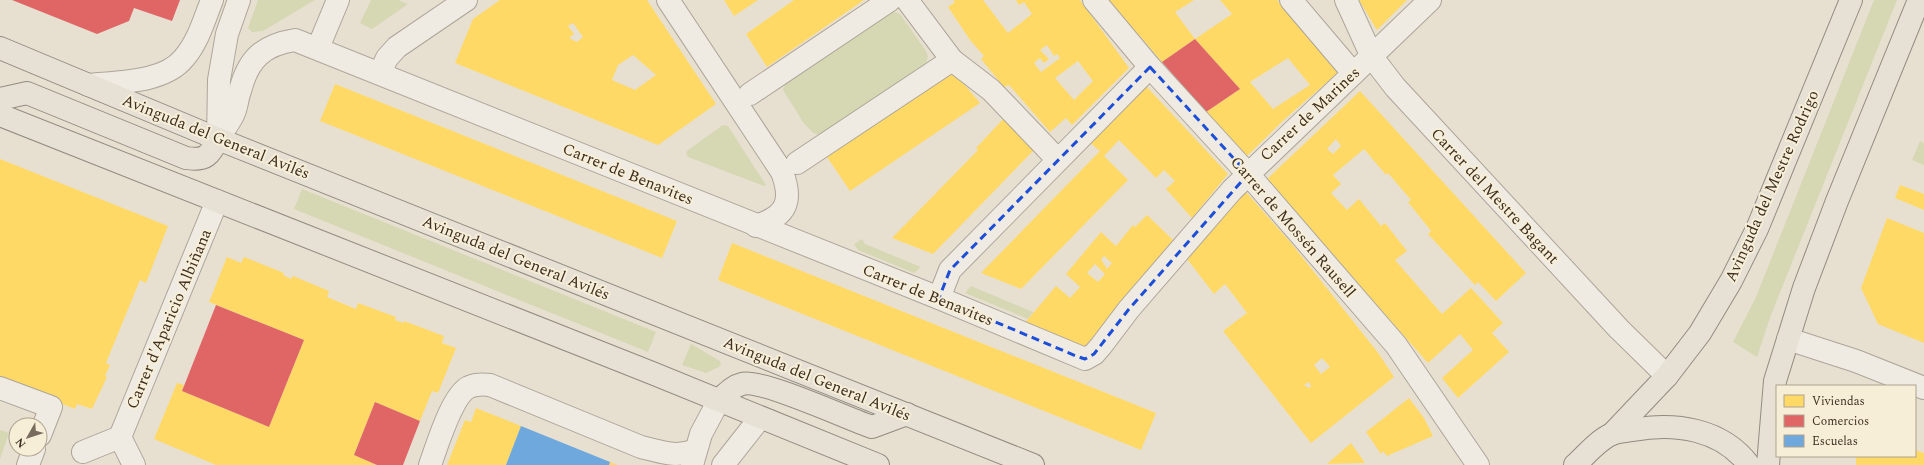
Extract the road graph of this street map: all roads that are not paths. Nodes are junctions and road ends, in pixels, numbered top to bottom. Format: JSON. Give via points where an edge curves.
{"nodes":[{"id":1,"x":212,"y":0,"type":"edge"},
{"id":2,"x":239,"y":0,"type":"edge"},
{"id":3,"x":338,"y":0,"type":"edge"},
{"id":4,"x":466,"y":0,"type":"edge"},
{"id":5,"x":668,"y":0,"type":"edge"},
{"id":6,"x":890,"y":0,"type":"edge"},
{"id":7,"x":907,"y":0,"type":"edge"},
{"id":8,"x":1094,"y":0,"type":"edge"},
{"id":9,"x":1291,"y":0,"type":"edge"},
{"id":10,"x":1346,"y":0,"type":"edge"},
{"id":11,"x":1430,"y":0,"type":"edge"},
{"id":12,"x":1851,"y":0,"type":"edge"},
{"id":13,"x":1919,"y":0,"type":"edge"},
{"id":14,"x":0,"y":48,"type":"edge"},
{"id":15,"x":318,"y":48,"type":"junction"},
{"id":16,"x":1372,"y":57,"type":"junction"},
{"id":17,"x":952,"y":60,"type":"junction"},
{"id":18,"x":1150,"y":67,"type":"junction"},
{"id":19,"x":380,"y":73,"type":"junction"},
{"id":20,"x":1354,"y":73,"type":"junction"},
{"id":21,"x":88,"y":85,"type":"junction"},
{"id":22,"x":750,"y":94,"type":"dead end"},
{"id":23,"x":0,"y":99,"type":"edge"},
{"id":24,"x":0,"y":115,"type":"edge"},
{"id":25,"x":218,"y":139,"type":"junction"},
{"id":26,"x":1058,"y":160,"type":"junction"},
{"id":27,"x":797,"y":164,"type":"dead end"},
{"id":28,"x":1248,"y":174,"type":"junction"},
{"id":29,"x":217,"y":201,"type":"junction"},
{"id":30,"x":756,"y":226,"type":"junction"},
{"id":31,"x":939,"y":298,"type":"junction"},
{"id":32,"x":1788,"y":339,"type":"junction"},
{"id":33,"x":1085,"y":359,"type":"joint"},
{"id":34,"x":1667,"y":376,"type":"junction"},
{"id":35,"x":0,"y":388,"type":"edge"},
{"id":36,"x":1924,"y":388,"type":"edge"},
{"id":37,"x":720,"y":400,"type":"junction"},
{"id":38,"x":907,"y":414,"type":"junction"},
{"id":39,"x":47,"y":417,"type":"edge"},
{"id":40,"x":760,"y":418,"type":"junction"},
{"id":41,"x":1612,"y":434,"type":"junction"},
{"id":42,"x":120,"y":437,"type":"junction"},
{"id":43,"x":83,"y":452,"type":"dead end"},
{"id":44,"x":694,"y":458,"type":"edge"},
{"id":45,"x":134,"y":465,"type":"edge"},
{"id":46,"x":430,"y":465,"type":"edge"},
{"id":47,"x":723,"y":465,"type":"edge"},
{"id":48,"x":878,"y":465,"type":"edge"},
{"id":49,"x":1033,"y":465,"type":"edge"},
{"id":50,"x":1478,"y":465,"type":"edge"},
{"id":51,"x":1574,"y":465,"type":"edge"},
{"id":52,"x":1749,"y":465,"type":"edge"},
{"id":53,"x":1768,"y":465,"type":"edge"}],
"edges":[{"from":1,"to":21,"type":"street","via":[[196,40],[184,59],[175,66],[146,80]]},
{"from":2,"to":25,"type":"street","via":[[228,34],[220,74]]},
{"from":3,"to":15,"type":"street"},
{"from":4,"to":19,"type":"street","via":[[397,47],[387,58]]},
{"from":5,"to":30,"type":"street","via":[[782,172],[788,196],[786,206],[770,221]]},
{"from":6,"to":22,"type":"street"},
{"from":7,"to":17,"type":"street"},
{"from":8,"to":18,"type":"street","name":"Carrer de Mossén Rausell"},
{"from":9,"to":20,"type":"street"},
{"from":10,"to":16,"type":"street","name":"Carrer del Mestre Bagant"},
{"from":11,"to":16,"type":"street","name":"Carrer de Marines"},
{"from":12,"to":34,"type":"main road","name":"Avinguda del Mestre Rodrigo","via":[[1757,229],[1713,313]]},
{"from":13,"to":32,"type":"main road","via":[[1834,209]]},
{"from":14,"to":21,"type":"main road","name":"Avinguda del General Avilés"},
{"from":15,"to":19,"type":"street","name":"Carrer de Benavites"},
{"from":15,"to":25,"type":"street","name":"Carrer de Benavites","via":[[295,40],[278,43],[262,51],[251,62],[240,88],[234,114]]},
{"from":16,"to":20,"type":"street","name":"Carrer de Marines"},
{"from":16,"to":34,"type":"street","name":"Carrer del Mestre Bagant","via":[[1395,88],[1608,318]]},
{"from":17,"to":26,"type":"street","via":[[991,90]]},
{"from":17,"to":27,"type":"street"},
{"from":18,"to":26,"type":"street"},
{"from":18,"to":28,"type":"street","name":"Carrer de Mossén Rausell"},
{"from":19,"to":30,"type":"street","name":"Carrer de Benavites"},
{"from":20,"to":28,"type":"street","name":"Carrer de Marines"},
{"from":21,"to":25,"type":"main road","name":"Avinguda del General Avilés"},
{"from":23,"to":25,"type":"main road","via":[[27,93],[186,158],[197,160],[206,157]]},
{"from":24,"to":29,"type":"main road"},
{"from":25,"to":38,"type":"main road","name":"Avinguda del General Avilés"},
{"from":26,"to":31,"type":"street","via":[[950,270]]},
{"from":28,"to":33,"type":"street","name":"Carrer de Marines","via":[[1129,309],[1094,354]]},
{"from":28,"to":50,"type":"street","name":"Carrer de Mossén Rausell","via":[[1396,345]]},
{"from":29,"to":37,"type":"main road"},
{"from":29,"to":42,"type":"street","name":"Carrer d'Aparicio Albiñana"},
{"from":30,"to":31,"type":"street","name":"Carrer de Benavites"},
{"from":31,"to":33,"type":"street","name":"Carrer de Benavites"},
{"from":32,"to":36,"type":"street","via":[[1856,361]]},
{"from":32,"to":53,"type":"main road","via":[[1773,389]]},
{"from":34,"to":41,"type":"main road","name":"Avinguda del Mestre Rodrigo"},
{"from":35,"to":39,"type":"street","via":[[51,407]]},
{"from":37,"to":38,"type":"main road","via":[[742,383],[758,384],[872,427]]},
{"from":37,"to":40,"type":"main road"},
{"from":37,"to":44,"type":"street","via":[[701,434]]},
{"from":38,"to":49,"type":"main road","name":"Avinguda del General Avilés"},
{"from":40,"to":47,"type":"street"},
{"from":40,"to":48,"type":"main road"},
{"from":41,"to":51,"type":"main road","name":"Avinguda del Mestre Rodrigo"},
{"from":41,"to":52,"type":"main road","via":[[1651,427],[1690,428],[1715,436]]},
{"from":42,"to":43,"type":"street"},
{"from":42,"to":45,"type":"street"},
{"from":44,"to":46,"type":"street","via":[[664,453],[626,442],[490,385],[477,384],[467,388],[457,397]]}]}
